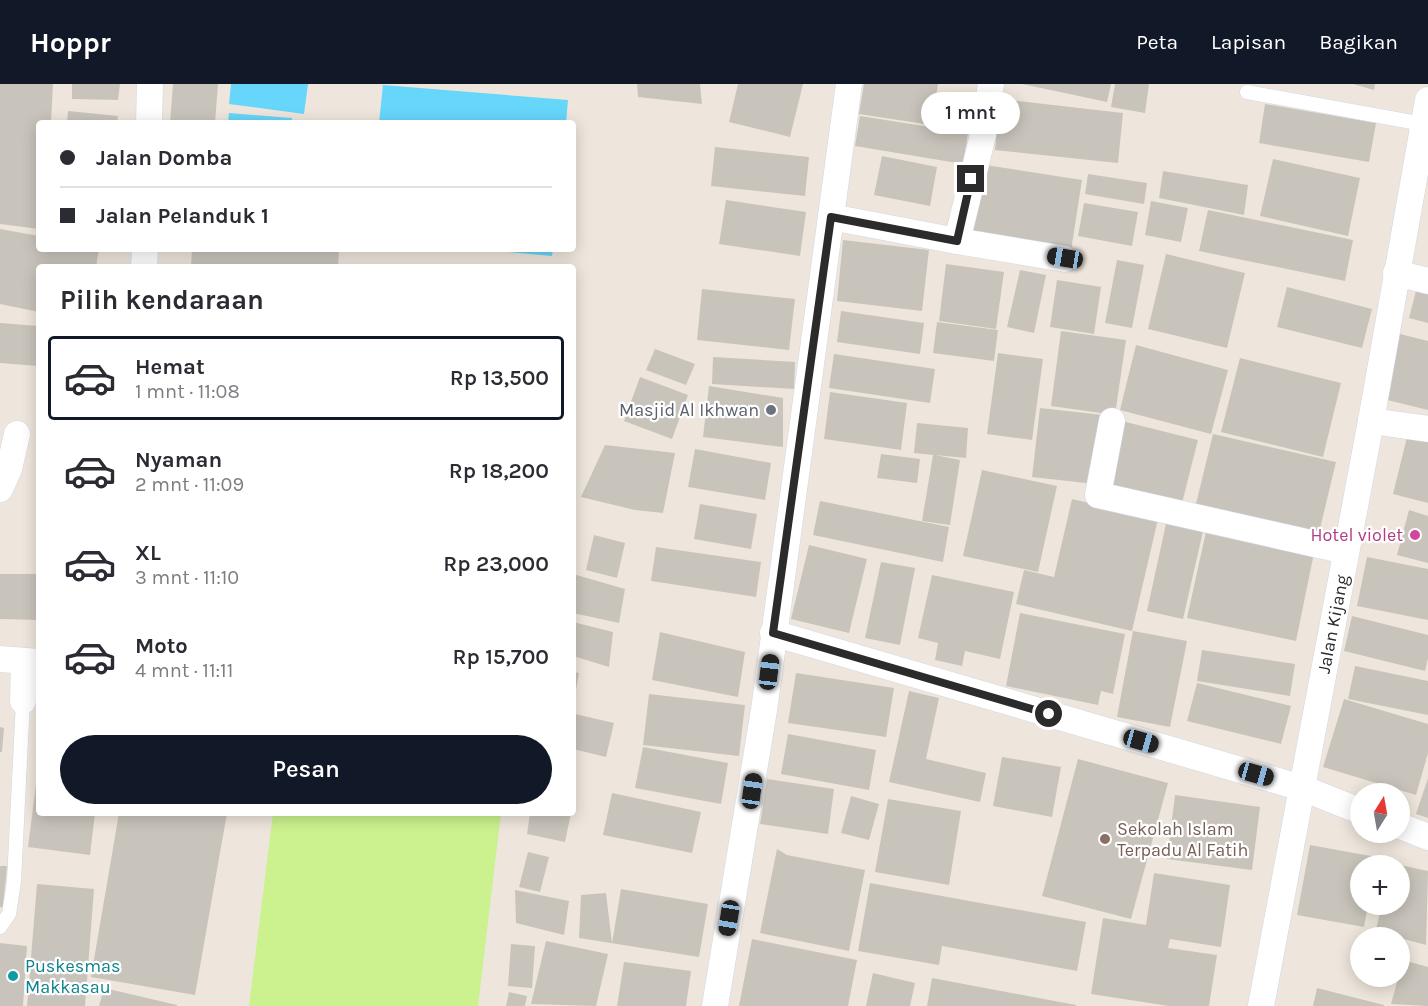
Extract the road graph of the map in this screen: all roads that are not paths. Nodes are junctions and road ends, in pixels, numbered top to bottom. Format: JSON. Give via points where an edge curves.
{"nodes":[{"id":1,"x":150,"y":84,"type":"edge"},
{"id":2,"x":849,"y":84,"type":"edge"},
{"id":3,"x":991,"y":84,"type":"edge"},
{"id":4,"x":1247,"y":92,"type":"dead end"},
{"id":5,"x":1426,"y":112,"type":"edge"},
{"id":6,"x":149,"y":120,"type":"edge"},
{"id":7,"x":831,"y":217,"type":"junction"},
{"id":8,"x":957,"y":241,"type":"junction"},
{"id":9,"x":1065,"y":258,"type":"dead end"},
{"id":10,"x":1395,"y":273,"type":"junction"},
{"id":11,"x":1428,"y":281,"type":"edge"},
{"id":12,"x":1371,"y":421,"type":"junction"},
{"id":13,"x":1112,"y":422,"type":"dead end"},
{"id":14,"x":1428,"y":429,"type":"edge"},
{"id":15,"x":17,"y":434,"type":"dead end"},
{"id":16,"x":0,"y":489,"type":"edge"},
{"id":17,"x":1346,"y":551,"type":"junction"},
{"id":18,"x":773,"y":633,"type":"junction"},
{"id":19,"x":21,"y":660,"type":"edge"},
{"id":20,"x":22,"y":701,"type":"joint"},
{"id":21,"x":1302,"y":788,"type":"junction"},
{"id":22,"x":1350,"y":806,"type":"edge"},
{"id":23,"x":1410,"y":830,"type":"edge"},
{"id":24,"x":1428,"y":837,"type":"edge"},
{"id":25,"x":0,"y":927,"type":"edge"},
{"id":26,"x":715,"y":1006,"type":"edge"},
{"id":27,"x":1261,"y":1006,"type":"edge"}],
"edges":[{"from":1,"to":6,"type":"street"},
{"from":2,"to":7,"type":"street"},
{"from":3,"to":8,"type":"street"},
{"from":4,"to":5,"type":"lane"},
{"from":5,"to":10,"type":"street","name":"Jalan Kijang"},
{"from":7,"to":8,"type":"street"},
{"from":7,"to":18,"type":"street"},
{"from":8,"to":9,"type":"street"},
{"from":10,"to":11,"type":"street"},
{"from":10,"to":12,"type":"street","name":"Jalan Kijang"},
{"from":12,"to":14,"type":"street"},
{"from":12,"to":17,"type":"street","name":"Jalan Kijang"},
{"from":13,"to":17,"type":"street","via":[[1098,495]]},
{"from":15,"to":16,"type":"street"},
{"from":17,"to":21,"type":"street","name":"Jalan Kijang"},
{"from":18,"to":21,"type":"street"},
{"from":18,"to":26,"type":"street","via":[[749,811]]},
{"from":19,"to":20,"type":"street"},
{"from":20,"to":25,"type":"lane","via":[[13,890],[9,914]]},
{"from":21,"to":22,"type":"street"},
{"from":21,"to":27,"type":"street","name":"Jalan Kijang"},
{"from":23,"to":24,"type":"street"}]}
